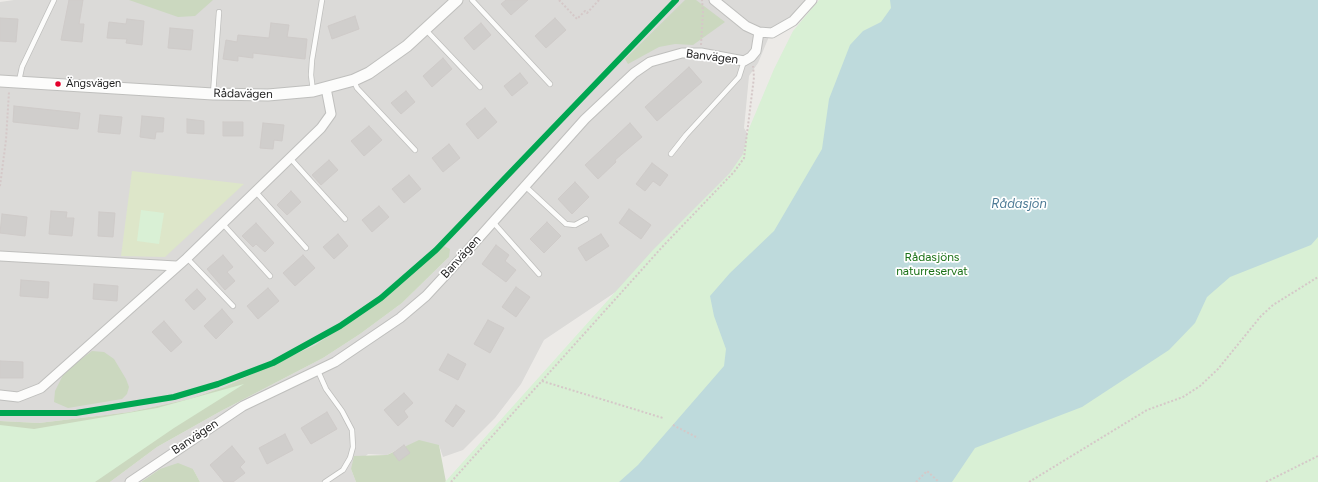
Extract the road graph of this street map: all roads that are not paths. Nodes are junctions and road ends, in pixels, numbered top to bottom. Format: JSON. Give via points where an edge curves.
{"nodes":[{"id":1,"x":54,"y":0,"type":"edge"},
{"id":2,"x":322,"y":0,"type":"edge"},
{"id":3,"x":457,"y":0,"type":"edge"},
{"id":4,"x":472,"y":0,"type":"edge"},
{"id":5,"x":714,"y":0,"type":"edge"},
{"id":6,"x":812,"y":0,"type":"edge"},
{"id":7,"x":219,"y":12,"type":"dead end"},
{"id":8,"x":425,"y":29,"type":"junction"},
{"id":9,"x":759,"y":32,"type":"junction"},
{"id":10,"x":748,"y":59,"type":"junction"},
{"id":11,"x":354,"y":80,"type":"junction"},
{"id":12,"x":10,"y":81,"type":"edge"},
{"id":13,"x":550,"y":84,"type":"dead end"},
{"id":14,"x":480,"y":87,"type":"dead end"},
{"id":15,"x":326,"y":88,"type":"junction"},
{"id":16,"x":313,"y":91,"type":"junction"},
{"id":17,"x":214,"y":94,"type":"junction"},
{"id":18,"x":415,"y":150,"type":"dead end"},
{"id":19,"x":671,"y":154,"type":"dead end"},
{"id":20,"x":290,"y":158,"type":"junction"},
{"id":21,"x":525,"y":186,"type":"junction"},
{"id":22,"x":255,"y":191,"type":"junction"},
{"id":23,"x":345,"y":219,"type":"dead end"},
{"id":24,"x":586,"y":219,"type":"dead end"},
{"id":25,"x":493,"y":222,"type":"junction"},
{"id":26,"x":222,"y":223,"type":"junction"},
{"id":27,"x":306,"y":248,"type":"dead end"},
{"id":28,"x":0,"y":256,"type":"edge"},
{"id":29,"x":187,"y":258,"type":"junction"},
{"id":30,"x":176,"y":266,"type":"junction"},
{"id":31,"x":539,"y":274,"type":"dead end"},
{"id":32,"x":270,"y":276,"type":"dead end"},
{"id":33,"x":233,"y":306,"type":"dead end"},
{"id":34,"x":318,"y":371,"type":"junction"},
{"id":35,"x":0,"y":395,"type":"edge"},
{"id":36,"x":130,"y":482,"type":"edge"},
{"id":37,"x":325,"y":482,"type":"edge"}],
"edges":[{"from":1,"to":12,"type":"lane","via":[[22,67]]},
{"from":2,"to":16,"type":"lane","via":[[312,60]]},
{"from":3,"to":8,"type":"street","name":"Rådavägen"},
{"from":4,"to":13,"type":"lane"},
{"from":5,"to":9,"type":"street","via":[[746,26]]},
{"from":6,"to":9,"type":"street","via":[[788,25],[772,33]]},
{"from":7,"to":17,"type":"lane"},
{"from":8,"to":11,"type":"street","name":"Rådavägen","via":[[387,62]]},
{"from":8,"to":14,"type":"lane"},
{"from":9,"to":10,"type":"street","name":"Banvägen","via":[[756,51]]},
{"from":10,"to":19,"type":"lane","via":[[739,77]]},
{"from":10,"to":21,"type":"street","name":"Banvägen","via":[[682,53],[650,62],[634,72],[585,119]]},
{"from":11,"to":15,"type":"street","name":"Rådavägen"},
{"from":11,"to":18,"type":"lane","via":[[358,88]]},
{"from":12,"to":17,"type":"street","name":"Rådavägen"},
{"from":15,"to":16,"type":"street","name":"Rådavägen"},
{"from":15,"to":20,"type":"street","via":[[330,114],[321,128]]},
{"from":16,"to":17,"type":"street","name":"Rådavägen","via":[[268,95]]},
{"from":20,"to":22,"type":"street"},
{"from":20,"to":23,"type":"lane"},
{"from":21,"to":24,"type":"lane","via":[[566,224],[575,225]]},
{"from":21,"to":25,"type":"street","name":"Banvägen"},
{"from":22,"to":26,"type":"street"},
{"from":22,"to":27,"type":"lane"},
{"from":25,"to":31,"type":"lane"},
{"from":25,"to":34,"type":"street","name":"Banvägen","via":[[426,296],[370,340]]},
{"from":26,"to":29,"type":"street"},
{"from":26,"to":32,"type":"lane"},
{"from":28,"to":30,"type":"street"},
{"from":29,"to":30,"type":"street"},
{"from":29,"to":33,"type":"lane"},
{"from":30,"to":35,"type":"street","via":[[41,388],[18,397]]},
{"from":34,"to":36,"type":"street","name":"Banvägen","via":[[243,406]]},
{"from":34,"to":37,"type":"lane","via":[[326,389],[352,430],[353,447],[350,458],[343,470]]}]}
